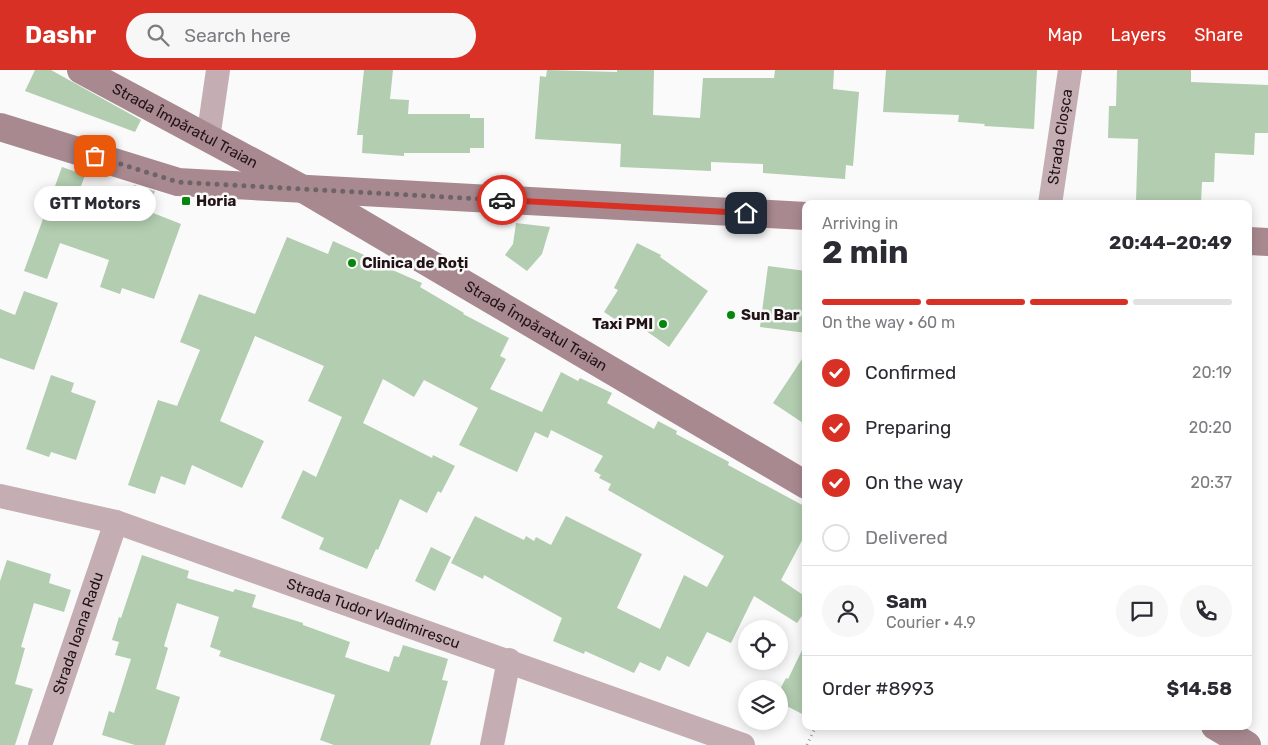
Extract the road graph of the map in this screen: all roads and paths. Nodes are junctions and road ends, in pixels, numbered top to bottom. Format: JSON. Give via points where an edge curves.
{"nodes":[{"id":1,"x":81,"y":70,"type":"edge"},
{"id":2,"x":218,"y":70,"type":"edge"},
{"id":3,"x":1070,"y":70,"type":"edge"},
{"id":4,"x":0,"y":127,"type":"edge"},
{"id":5,"x":208,"y":139,"type":"junction"},
{"id":6,"x":303,"y":189,"type":"junction"},
{"id":7,"x":1051,"y":200,"type":"edge"},
{"id":8,"x":802,"y":216,"type":"edge"},
{"id":9,"x":1252,"y":241,"type":"edge"},
{"id":10,"x":1268,"y":242,"type":"edge"},
{"id":11,"x":802,"y":483,"type":"edge"},
{"id":12,"x":0,"y":496,"type":"edge"},
{"id":13,"x":116,"y":522,"type":"junction"},
{"id":14,"x":509,"y":660,"type":"junction"},
{"id":15,"x":814,"y":730,"type":"edge"},
{"id":16,"x":1222,"y":730,"type":"edge"},
{"id":17,"x":40,"y":745,"type":"edge"},
{"id":18,"x":492,"y":745,"type":"edge"},
{"id":19,"x":743,"y":745,"type":"edge"},
{"id":20,"x":807,"y":745,"type":"edge"},
{"id":21,"x":1247,"y":745,"type":"edge"}],
"edges":[{"from":1,"to":5,"type":"street","name":"Strada Împăratul Traian"},
{"from":2,"to":5,"type":"street"},
{"from":3,"to":7,"type":"street","name":"Strada Cloșca"},
{"from":4,"to":6,"type":"street","via":[[178,182]]},
{"from":5,"to":6,"type":"street","name":"Strada Împăratul Traian"},
{"from":6,"to":8,"type":"street"},
{"from":6,"to":11,"type":"street","name":"Strada Împăratul Traian"},
{"from":9,"to":10,"type":"street"},
{"from":12,"to":13,"type":"street","name":"Strada Tudor Vladimirescu"},
{"from":13,"to":14,"type":"street","name":"Strada Tudor Vladimirescu"},
{"from":13,"to":17,"type":"street","name":"Strada Ioana Radu"},
{"from":14,"to":18,"type":"street"},
{"from":14,"to":19,"type":"street","name":"Strada Tudor Vladimirescu"},
{"from":15,"to":20,"type":"path"},
{"from":16,"to":21,"type":"street"}]}
